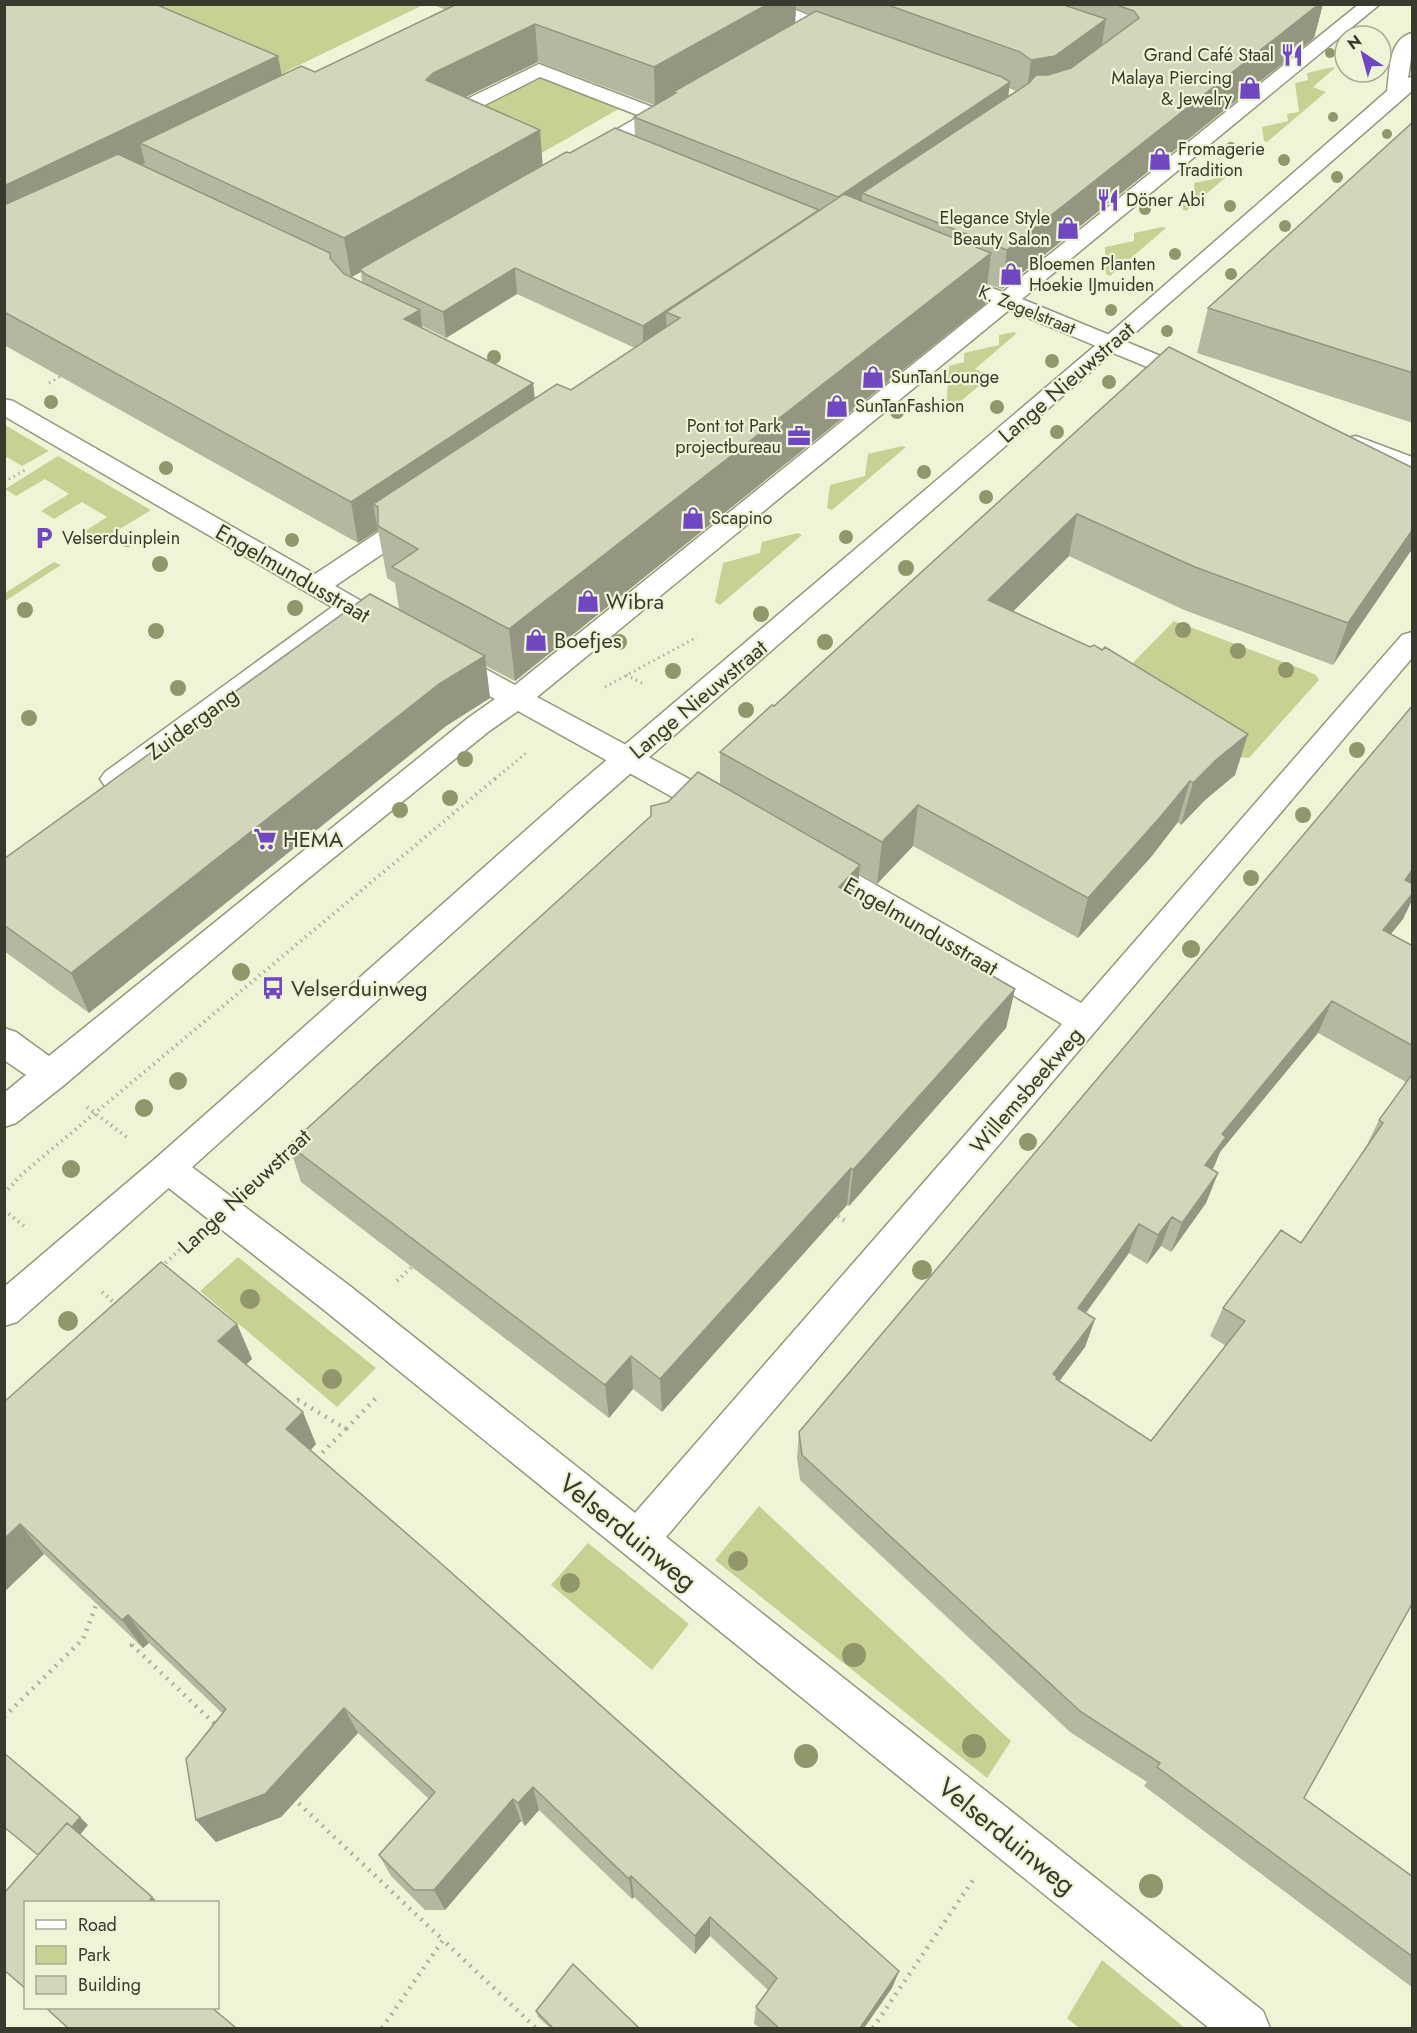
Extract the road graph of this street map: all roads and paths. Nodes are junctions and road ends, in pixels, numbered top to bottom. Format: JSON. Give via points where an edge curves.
{"nodes":[{"id":1,"x":764,"y":4,"type":"edge"},
{"id":2,"x":1371,"y":4,"type":"edge"},
{"id":3,"x":1317,"y":22,"type":"edge"},
{"id":4,"x":1357,"y":24,"type":"edge"},
{"id":5,"x":814,"y":26,"type":"junction"},
{"id":6,"x":1333,"y":26,"type":"edge"},
{"id":7,"x":794,"y":37,"type":"edge"},
{"id":8,"x":857,"y":41,"type":"edge"},
{"id":9,"x":1408,"y":43,"type":"edge"},
{"id":10,"x":1333,"y":46,"type":"edge"},
{"id":11,"x":1404,"y":88,"type":"edge"},
{"id":12,"x":694,"y":93,"type":"edge"},
{"id":13,"x":655,"y":115,"type":"junction"},
{"id":14,"x":478,"y":131,"type":"edge"},
{"id":15,"x":609,"y":141,"type":"junction"},
{"id":16,"x":631,"y":150,"type":"edge"},
{"id":17,"x":572,"y":163,"type":"edge"},
{"id":18,"x":965,"y":285,"type":"edge"},
{"id":19,"x":1007,"y":301,"type":"junction"},
{"id":20,"x":1111,"y":344,"type":"junction"},
{"id":21,"x":65,"y":374,"type":"edge"},
{"id":22,"x":1219,"y":388,"type":"edge"},
{"id":23,"x":5,"y":406,"type":"edge"},
{"id":24,"x":1337,"y":436,"type":"edge"},
{"id":25,"x":1413,"y":466,"type":"edge"},
{"id":26,"x":433,"y":508,"type":"edge"},
{"id":27,"x":315,"y":587,"type":"junction"},
{"id":28,"x":351,"y":607,"type":"junction"},
{"id":29,"x":1413,"y":641,"type":"edge"},
{"id":30,"x":517,"y":699,"type":"junction"},
{"id":31,"x":562,"y":722,"type":"junction"},
{"id":32,"x":629,"y":758,"type":"junction"},
{"id":33,"x":91,"y":796,"type":"edge"},
{"id":34,"x":743,"y":823,"type":"edge"},
{"id":35,"x":794,"y":852,"type":"edge"},
{"id":36,"x":1085,"y":1021,"type":"junction"},
{"id":37,"x":4,"y":1041,"type":"edge"},
{"id":38,"x":51,"y":1076,"type":"junction"},
{"id":39,"x":4,"y":1113,"type":"edge"},
{"id":40,"x":95,"y":1113,"type":"junction"},
{"id":41,"x":298,"y":1141,"type":"edge"},
{"id":42,"x":168,"y":1168,"type":"junction"},
{"id":43,"x":4,"y":1194,"type":"edge"},
{"id":44,"x":828,"y":1209,"type":"edge"},
{"id":45,"x":223,"y":1210,"type":"junction"},
{"id":46,"x":888,"y":1249,"type":"junction"},
{"id":47,"x":420,"y":1259,"type":"edge"},
{"id":48,"x":160,"y":1268,"type":"edge"},
{"id":49,"x":126,"y":1298,"type":"edge"},
{"id":50,"x":4,"y":1310,"type":"edge"},
{"id":51,"x":109,"y":1313,"type":"edge"},
{"id":52,"x":359,"y":1317,"type":"junction"},
{"id":53,"x":290,"y":1408,"type":"edge"},
{"id":54,"x":313,"y":1462,"type":"edge"},
{"id":55,"x":638,"y":1540,"type":"junction"},
{"id":56,"x":106,"y":1592,"type":"edge"},
{"id":57,"x":140,"y":1637,"type":"edge"},
{"id":58,"x":4,"y":1717,"type":"edge"},
{"id":59,"x":227,"y":1735,"type":"edge"},
{"id":60,"x":287,"y":1793,"type":"edge"},
{"id":61,"x":1004,"y":1834,"type":"junction"},
{"id":62,"x":443,"y":1940,"type":"junction"},
{"id":63,"x":382,"y":2028,"type":"edge"},
{"id":64,"x":536,"y":2028,"type":"edge"},
{"id":65,"x":873,"y":2028,"type":"edge"},
{"id":66,"x":1246,"y":2028,"type":"edge"}],
"edges":[{"from":1,"to":5,"type":"street"},
{"from":2,"to":4,"type":"street"},
{"from":3,"to":6,"type":"street"},
{"from":5,"to":7,"type":"street"},
{"from":5,"to":8,"type":"street"},
{"from":9,"to":11,"type":"street","name":"Lange Nieuwstraat"},
{"from":10,"to":19,"type":"street"},
{"from":11,"to":20,"type":"street","name":"Lange Nieuwstraat"},
{"from":12,"to":13,"type":"street"},
{"from":13,"to":14,"type":"street","via":[[539,70],[446,117]]},
{"from":13,"to":15,"type":"street"},
{"from":15,"to":16,"type":"street"},
{"from":15,"to":17,"type":"street"},
{"from":18,"to":19,"type":"street","name":"K. Zegelstraat"},
{"from":19,"to":20,"type":"street","name":"K. Zegelstraat"},
{"from":19,"to":30,"type":"street"},
{"from":20,"to":22,"type":"street","name":"K. Zegelstraat"},
{"from":20,"to":32,"type":"street","name":"Lange Nieuwstraat"},
{"from":21,"to":23,"type":"path"},
{"from":23,"to":27,"type":"street","name":"Engelmundusstraat"},
{"from":24,"to":25,"type":"street"},
{"from":26,"to":27,"type":"street"},
{"from":27,"to":28,"type":"street","name":"Engelmundusstraat"},
{"from":28,"to":30,"type":"street","name":"Engelmundusstraat"},
{"from":28,"to":33,"type":"street","name":"Zuidergang"},
{"from":29,"to":36,"type":"street","name":"Willemsbeekweg"},
{"from":30,"to":31,"type":"street","name":"Engelmundusstraat"},
{"from":30,"to":38,"type":"street","via":[[478,725],[297,871]]},
{"from":31,"to":32,"type":"street","name":"Engelmundusstraat"},
{"from":31,"to":40,"type":"path"},
{"from":32,"to":34,"type":"street","name":"Engelmundusstraat"},
{"from":32,"to":42,"type":"street","name":"Lange Nieuwstraat"},
{"from":35,"to":36,"type":"street","name":"Engelmundusstraat"},
{"from":36,"to":46,"type":"street","name":"Willemsbeekweg"},
{"from":37,"to":38,"type":"street"},
{"from":38,"to":39,"type":"street"},
{"from":38,"to":40,"type":"path"},
{"from":40,"to":42,"type":"path"},
{"from":40,"to":43,"type":"path"},
{"from":41,"to":45,"type":"path","name":"Lange Nieuwstraat"},
{"from":42,"to":45,"type":"street","name":"Velserduinweg"},
{"from":42,"to":50,"type":"street","name":"Lange Nieuwstraat"},
{"from":44,"to":46,"type":"path"},
{"from":45,"to":48,"type":"path","name":"Lange Nieuwstraat"},
{"from":45,"to":52,"type":"street","name":"Velserduinweg"},
{"from":46,"to":55,"type":"street","name":"Willemsbeekweg"},
{"from":47,"to":52,"type":"path"},
{"from":49,"to":51,"type":"path"},
{"from":52,"to":55,"type":"street","name":"Velserduinweg"},
{"from":53,"to":54,"type":"path","via":[[298,1400],[346,1429]]},
{"from":55,"to":61,"type":"street","name":"Velserduinweg"},
{"from":56,"to":58,"type":"path","via":[[98,1601],[83,1638]]},
{"from":57,"to":59,"type":"path","via":[[132,1645]]},
{"from":60,"to":62,"type":"path"},
{"from":61,"to":65,"type":"path"},
{"from":61,"to":66,"type":"street","name":"Velserduinweg"},
{"from":62,"to":63,"type":"path"},
{"from":62,"to":64,"type":"path"}]}
